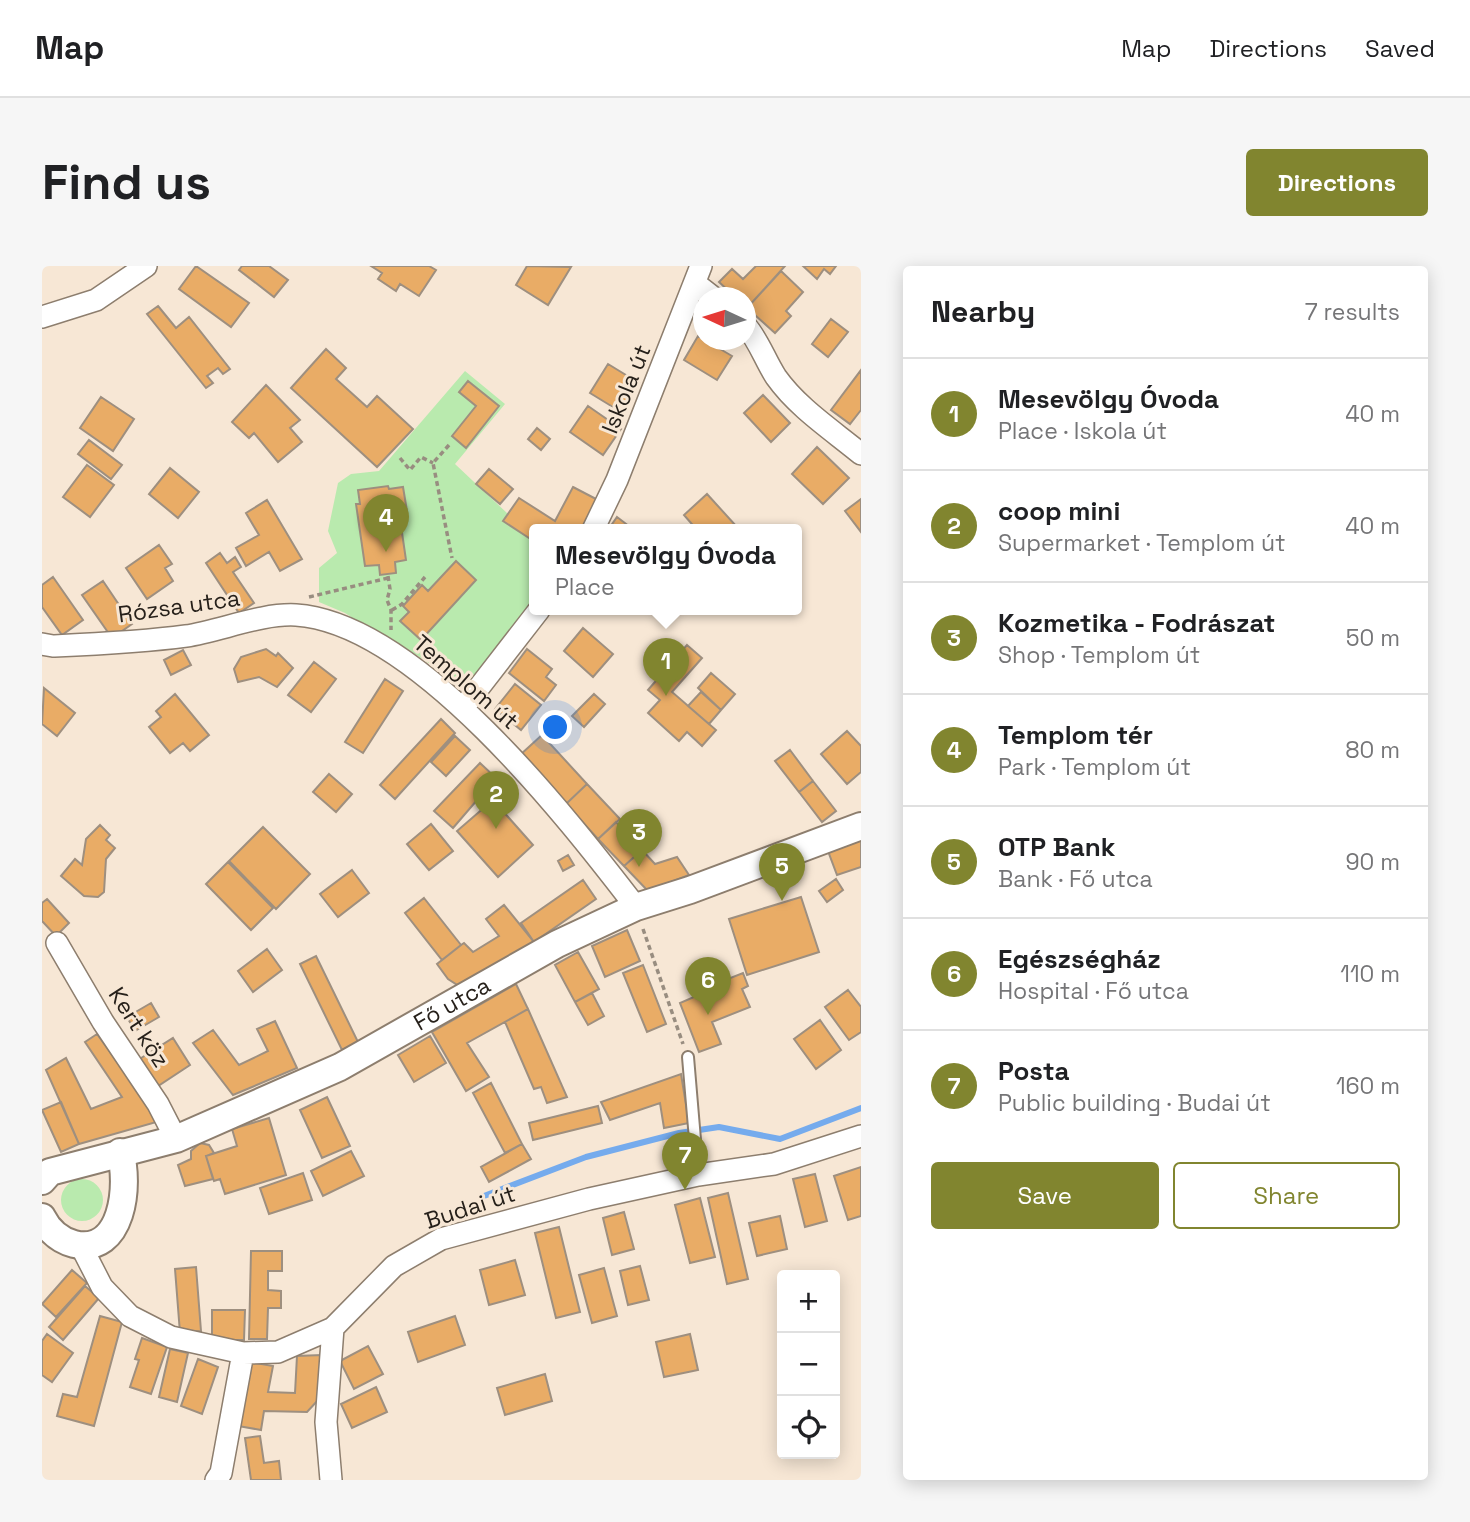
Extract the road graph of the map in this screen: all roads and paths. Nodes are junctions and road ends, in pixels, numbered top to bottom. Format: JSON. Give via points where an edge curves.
{"nodes":[{"id":1,"x":146,"y":266,"type":"edge"},
{"id":2,"x":699,"y":275,"type":"edge"},
{"id":3,"x":42,"y":317,"type":"edge"},
{"id":4,"x":756,"y":338,"type":"edge"},
{"id":5,"x":449,"y":445,"type":"dead end"},
{"id":6,"x":861,"y":454,"type":"edge"},
{"id":7,"x":400,"y":458,"type":"dead end"},
{"id":8,"x":433,"y":463,"type":"junction"},
{"id":9,"x":596,"y":524,"type":"edge"},
{"id":10,"x":452,"y":558,"type":"dead end"},
{"id":11,"x":425,"y":577,"type":"dead end"},
{"id":12,"x":301,"y":599,"type":"dead end"},
{"id":13,"x":391,"y":610,"type":"junction"},
{"id":14,"x":535,"y":615,"type":"edge"},
{"id":15,"x":323,"y":620,"type":"joint"},
{"id":16,"x":391,"y":627,"type":"dead end"},
{"id":17,"x":42,"y":644,"type":"edge"},
{"id":18,"x":463,"y":708,"type":"junction"},
{"id":19,"x":861,"y":826,"type":"edge"},
{"id":20,"x":636,"y":907,"type":"junction"},
{"id":21,"x":57,"y":943,"type":"dead end"},
{"id":22,"x":688,"y":1057,"type":"joint"},
{"id":23,"x":861,"y":1136,"type":"edge"},
{"id":24,"x":176,"y":1139,"type":"junction"},
{"id":25,"x":120,"y":1152,"type":"junction"},
{"id":26,"x":698,"y":1175,"type":"junction"},
{"id":27,"x":42,"y":1179,"type":"edge"},
{"id":28,"x":42,"y":1217,"type":"edge"},
{"id":29,"x":81,"y":1246,"type":"junction"},
{"id":30,"x":333,"y":1328,"type":"junction"},
{"id":31,"x":243,"y":1353,"type":"junction"},
{"id":32,"x":216,"y":1480,"type":"edge"},
{"id":33,"x":331,"y":1480,"type":"edge"}],
"edges":[{"from":1,"to":3,"type":"street","via":[[96,300]]},
{"from":2,"to":9,"type":"street","name":"Iskola út"},
{"from":4,"to":6,"type":"street","via":[[776,377]]},
{"from":5,"to":8,"type":"path"},
{"from":7,"to":8,"type":"path","via":[[410,470],[421,457]]},
{"from":8,"to":10,"type":"path"},
{"from":11,"to":13,"type":"path"},
{"from":12,"to":13,"type":"path","via":[[388,577]]},
{"from":13,"to":16,"type":"path"},
{"from":14,"to":18,"type":"street"},
{"from":15,"to":17,"type":"street","name":"Rózsa utca","via":[[293,615],[187,636]]},
{"from":15,"to":18,"type":"street","name":"Templom út","via":[[397,655]]},
{"from":18,"to":20,"type":"street","name":"Templom út","via":[[511,757]]},
{"from":19,"to":20,"type":"street","name":"Fő utca"},
{"from":20,"to":22,"type":"path"},
{"from":20,"to":24,"type":"street","name":"Fő utca","via":[[557,944],[340,1067]]},
{"from":21,"to":24,"type":"street","name":"Kert köz"},
{"from":22,"to":26,"type":"lane"},
{"from":23,"to":26,"type":"street","name":"Budai út","via":[[774,1164]]},
{"from":24,"to":25,"type":"street","name":"Fő utca"},
{"from":25,"to":27,"type":"street","name":"Fő utca","via":[[50,1172]]},
{"from":25,"to":29,"type":"street","via":[[125,1179],[115,1224],[102,1242]]},
{"from":26,"to":30,"type":"street","name":"Budai út","via":[[589,1199],[442,1240],[394,1266]]},
{"from":28,"to":29,"type":"street","via":[[57,1236]]},
{"from":29,"to":31,"type":"street","name":"Budai út","via":[[102,1286],[130,1316],[171,1337]]},
{"from":30,"to":31,"type":"street","name":"Budai út","via":[[278,1352]]},
{"from":30,"to":33,"type":"street","via":[[326,1422]]},
{"from":31,"to":32,"type":"street"}]}
